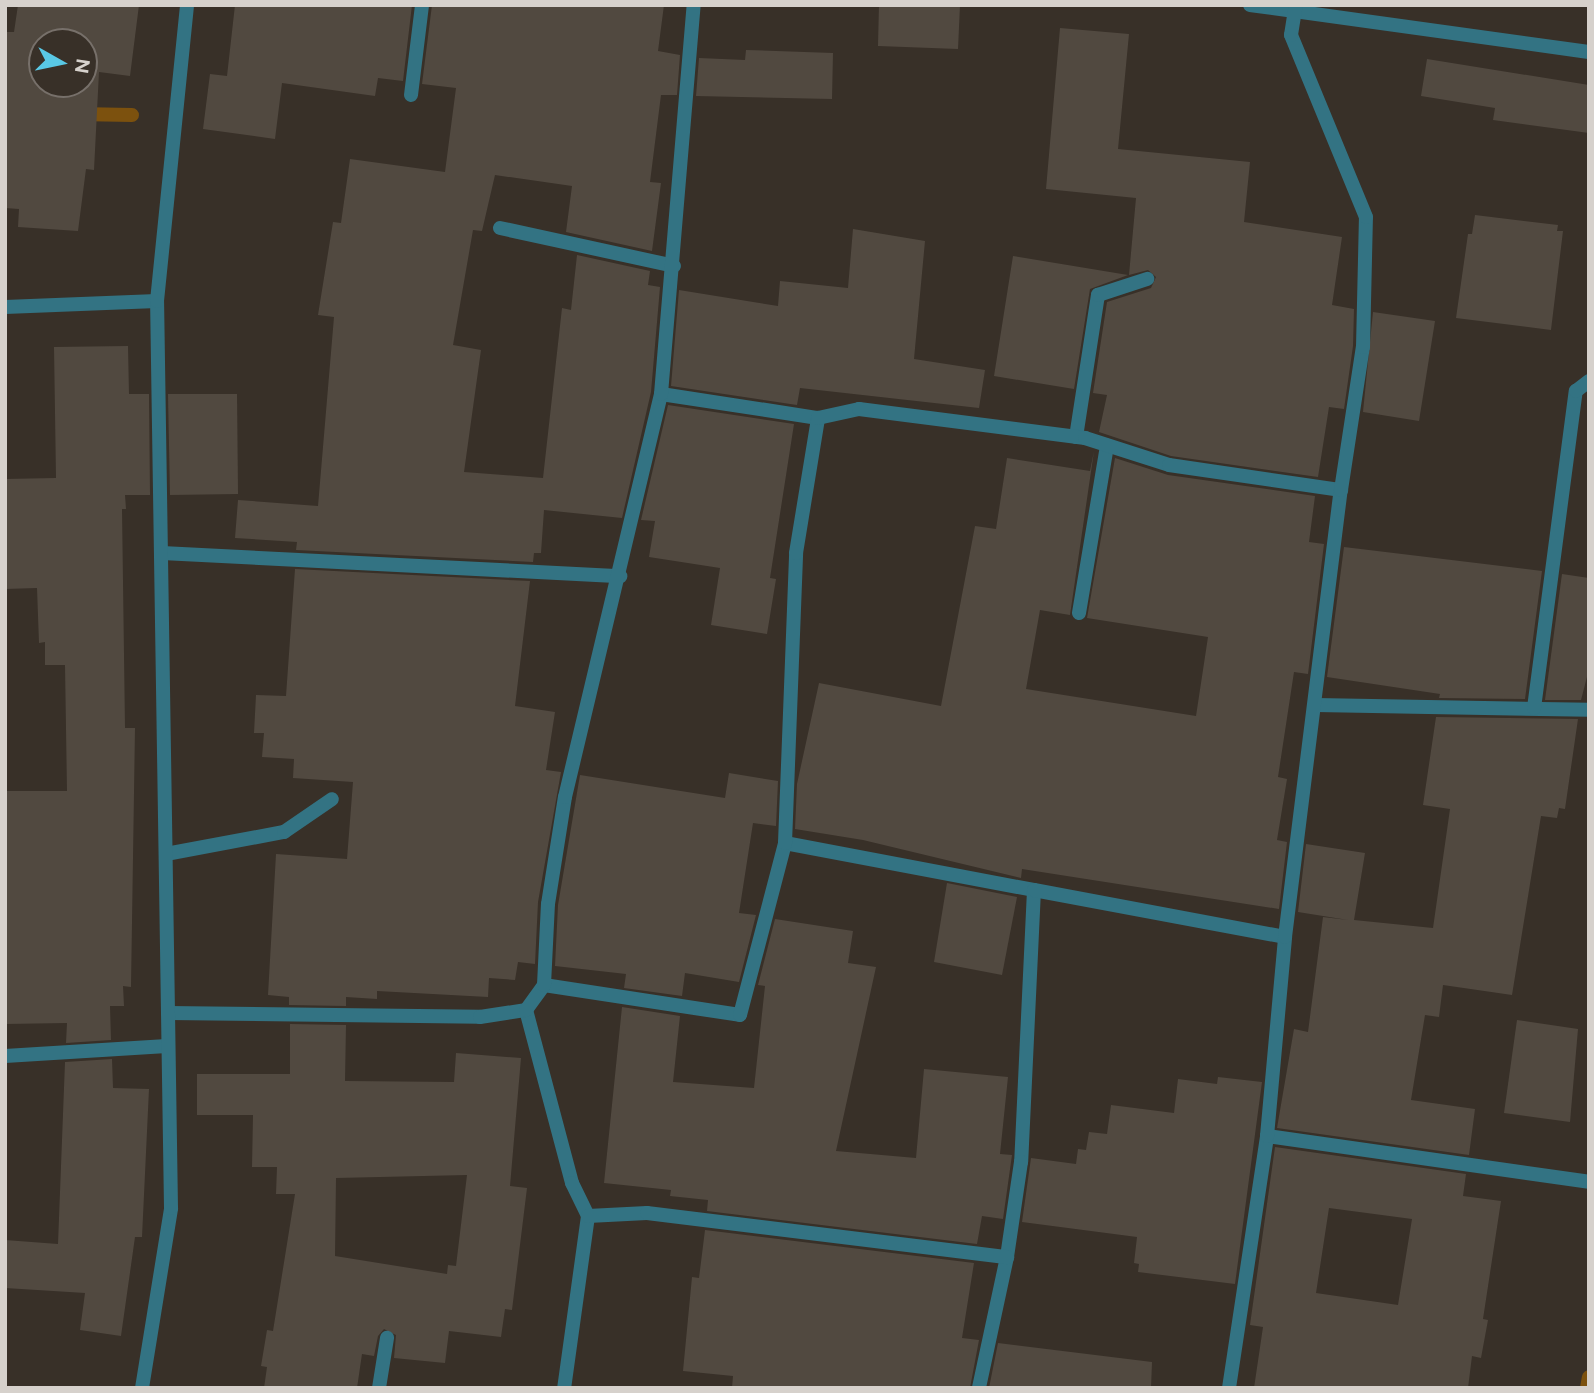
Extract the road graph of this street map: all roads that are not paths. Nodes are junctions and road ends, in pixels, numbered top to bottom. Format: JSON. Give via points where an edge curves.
{"nodes":[{"id":1,"x":187,"y":5,"type":"edge"},
{"id":2,"x":422,"y":5,"type":"edge"},
{"id":3,"x":694,"y":5,"type":"edge"},
{"id":4,"x":1250,"y":5,"type":"edge"},
{"id":5,"x":1295,"y":8,"type":"edge"},
{"id":6,"x":1589,"y":52,"type":"edge"},
{"id":7,"x":411,"y":95,"type":"dead end"},
{"id":8,"x":500,"y":228,"type":"dead end"},
{"id":9,"x":674,"y":266,"type":"junction"},
{"id":10,"x":1147,"y":279,"type":"dead end"},
{"id":11,"x":157,"y":301,"type":"junction"},
{"id":12,"x":5,"y":307,"type":"edge"},
{"id":13,"x":1589,"y":381,"type":"edge"},
{"id":14,"x":661,"y":394,"type":"junction"},
{"id":15,"x":818,"y":418,"type":"junction"},
{"id":16,"x":1076,"y":437,"type":"junction"},
{"id":17,"x":1107,"y":445,"type":"junction"},
{"id":18,"x":1341,"y":490,"type":"junction"},
{"id":19,"x":162,"y":553,"type":"junction"},
{"id":20,"x":620,"y":576,"type":"junction"},
{"id":21,"x":1079,"y":612,"type":"dead end"},
{"id":22,"x":1316,"y":705,"type":"junction"},
{"id":23,"x":1534,"y":708,"type":"junction"},
{"id":24,"x":1589,"y":710,"type":"edge"},
{"id":25,"x":332,"y":799,"type":"dead end"},
{"id":26,"x":785,"y":843,"type":"junction"},
{"id":27,"x":166,"y":854,"type":"junction"},
{"id":28,"x":1034,"y":890,"type":"junction"},
{"id":29,"x":1285,"y":937,"type":"junction"},
{"id":30,"x":544,"y":985,"type":"junction"},
{"id":31,"x":526,"y":1010,"type":"junction"},
{"id":32,"x":168,"y":1013,"type":"junction"},
{"id":33,"x":167,"y":1046,"type":"junction"},
{"id":34,"x":5,"y":1056,"type":"edge"},
{"id":35,"x":1267,"y":1136,"type":"junction"},
{"id":36,"x":1589,"y":1182,"type":"edge"},
{"id":37,"x":588,"y":1216,"type":"junction"},
{"id":38,"x":1007,"y":1258,"type":"junction"},
{"id":39,"x":387,"y":1338,"type":"dead end"},
{"id":40,"x":142,"y":1388,"type":"edge"},
{"id":41,"x":379,"y":1388,"type":"edge"},
{"id":42,"x":564,"y":1388,"type":"edge"},
{"id":43,"x":979,"y":1388,"type":"edge"},
{"id":44,"x":1229,"y":1388,"type":"edge"}],
"edges":[{"from":1,"to":11,"type":"street"},
{"from":2,"to":7,"type":"street"},
{"from":3,"to":9,"type":"street"},
{"from":4,"to":5,"type":"street"},
{"from":5,"to":6,"type":"street"},
{"from":5,"to":18,"type":"street","via":[[1291,35],[1366,217],[1363,347]]},
{"from":8,"to":9,"type":"street"},
{"from":9,"to":14,"type":"street"},
{"from":10,"to":16,"type":"street","via":[[1098,295]]},
{"from":11,"to":12,"type":"street"},
{"from":11,"to":19,"type":"street"},
{"from":13,"to":23,"type":"street","via":[[1576,391]]},
{"from":14,"to":15,"type":"street"},
{"from":14,"to":20,"type":"street"},
{"from":15,"to":16,"type":"street","via":[[859,410]]},
{"from":15,"to":26,"type":"street","via":[[796,553]]},
{"from":16,"to":17,"type":"street"},
{"from":17,"to":18,"type":"street","via":[[1170,466]]},
{"from":17,"to":21,"type":"street"},
{"from":18,"to":22,"type":"street"},
{"from":19,"to":20,"type":"street"},
{"from":19,"to":27,"type":"street"},
{"from":20,"to":30,"type":"street","via":[[565,797],[548,904]]},
{"from":22,"to":23,"type":"street"},
{"from":22,"to":29,"type":"street"},
{"from":23,"to":24,"type":"street"},
{"from":25,"to":27,"type":"street","via":[[284,832]]},
{"from":26,"to":28,"type":"street"},
{"from":26,"to":30,"type":"street","via":[[740,1015]]},
{"from":27,"to":32,"type":"street"},
{"from":28,"to":29,"type":"street"},
{"from":28,"to":38,"type":"street","via":[[1021,1162]]},
{"from":29,"to":35,"type":"street"},
{"from":30,"to":31,"type":"street"},
{"from":31,"to":32,"type":"street","via":[[480,1017]]},
{"from":31,"to":37,"type":"street","via":[[572,1183]]},
{"from":32,"to":33,"type":"street"},
{"from":33,"to":34,"type":"street"},
{"from":33,"to":40,"type":"street","via":[[171,1208]]},
{"from":35,"to":36,"type":"street"},
{"from":35,"to":44,"type":"street"},
{"from":37,"to":38,"type":"street","via":[[647,1213]]},
{"from":37,"to":42,"type":"street"},
{"from":38,"to":43,"type":"street"},
{"from":39,"to":41,"type":"street"}]}
